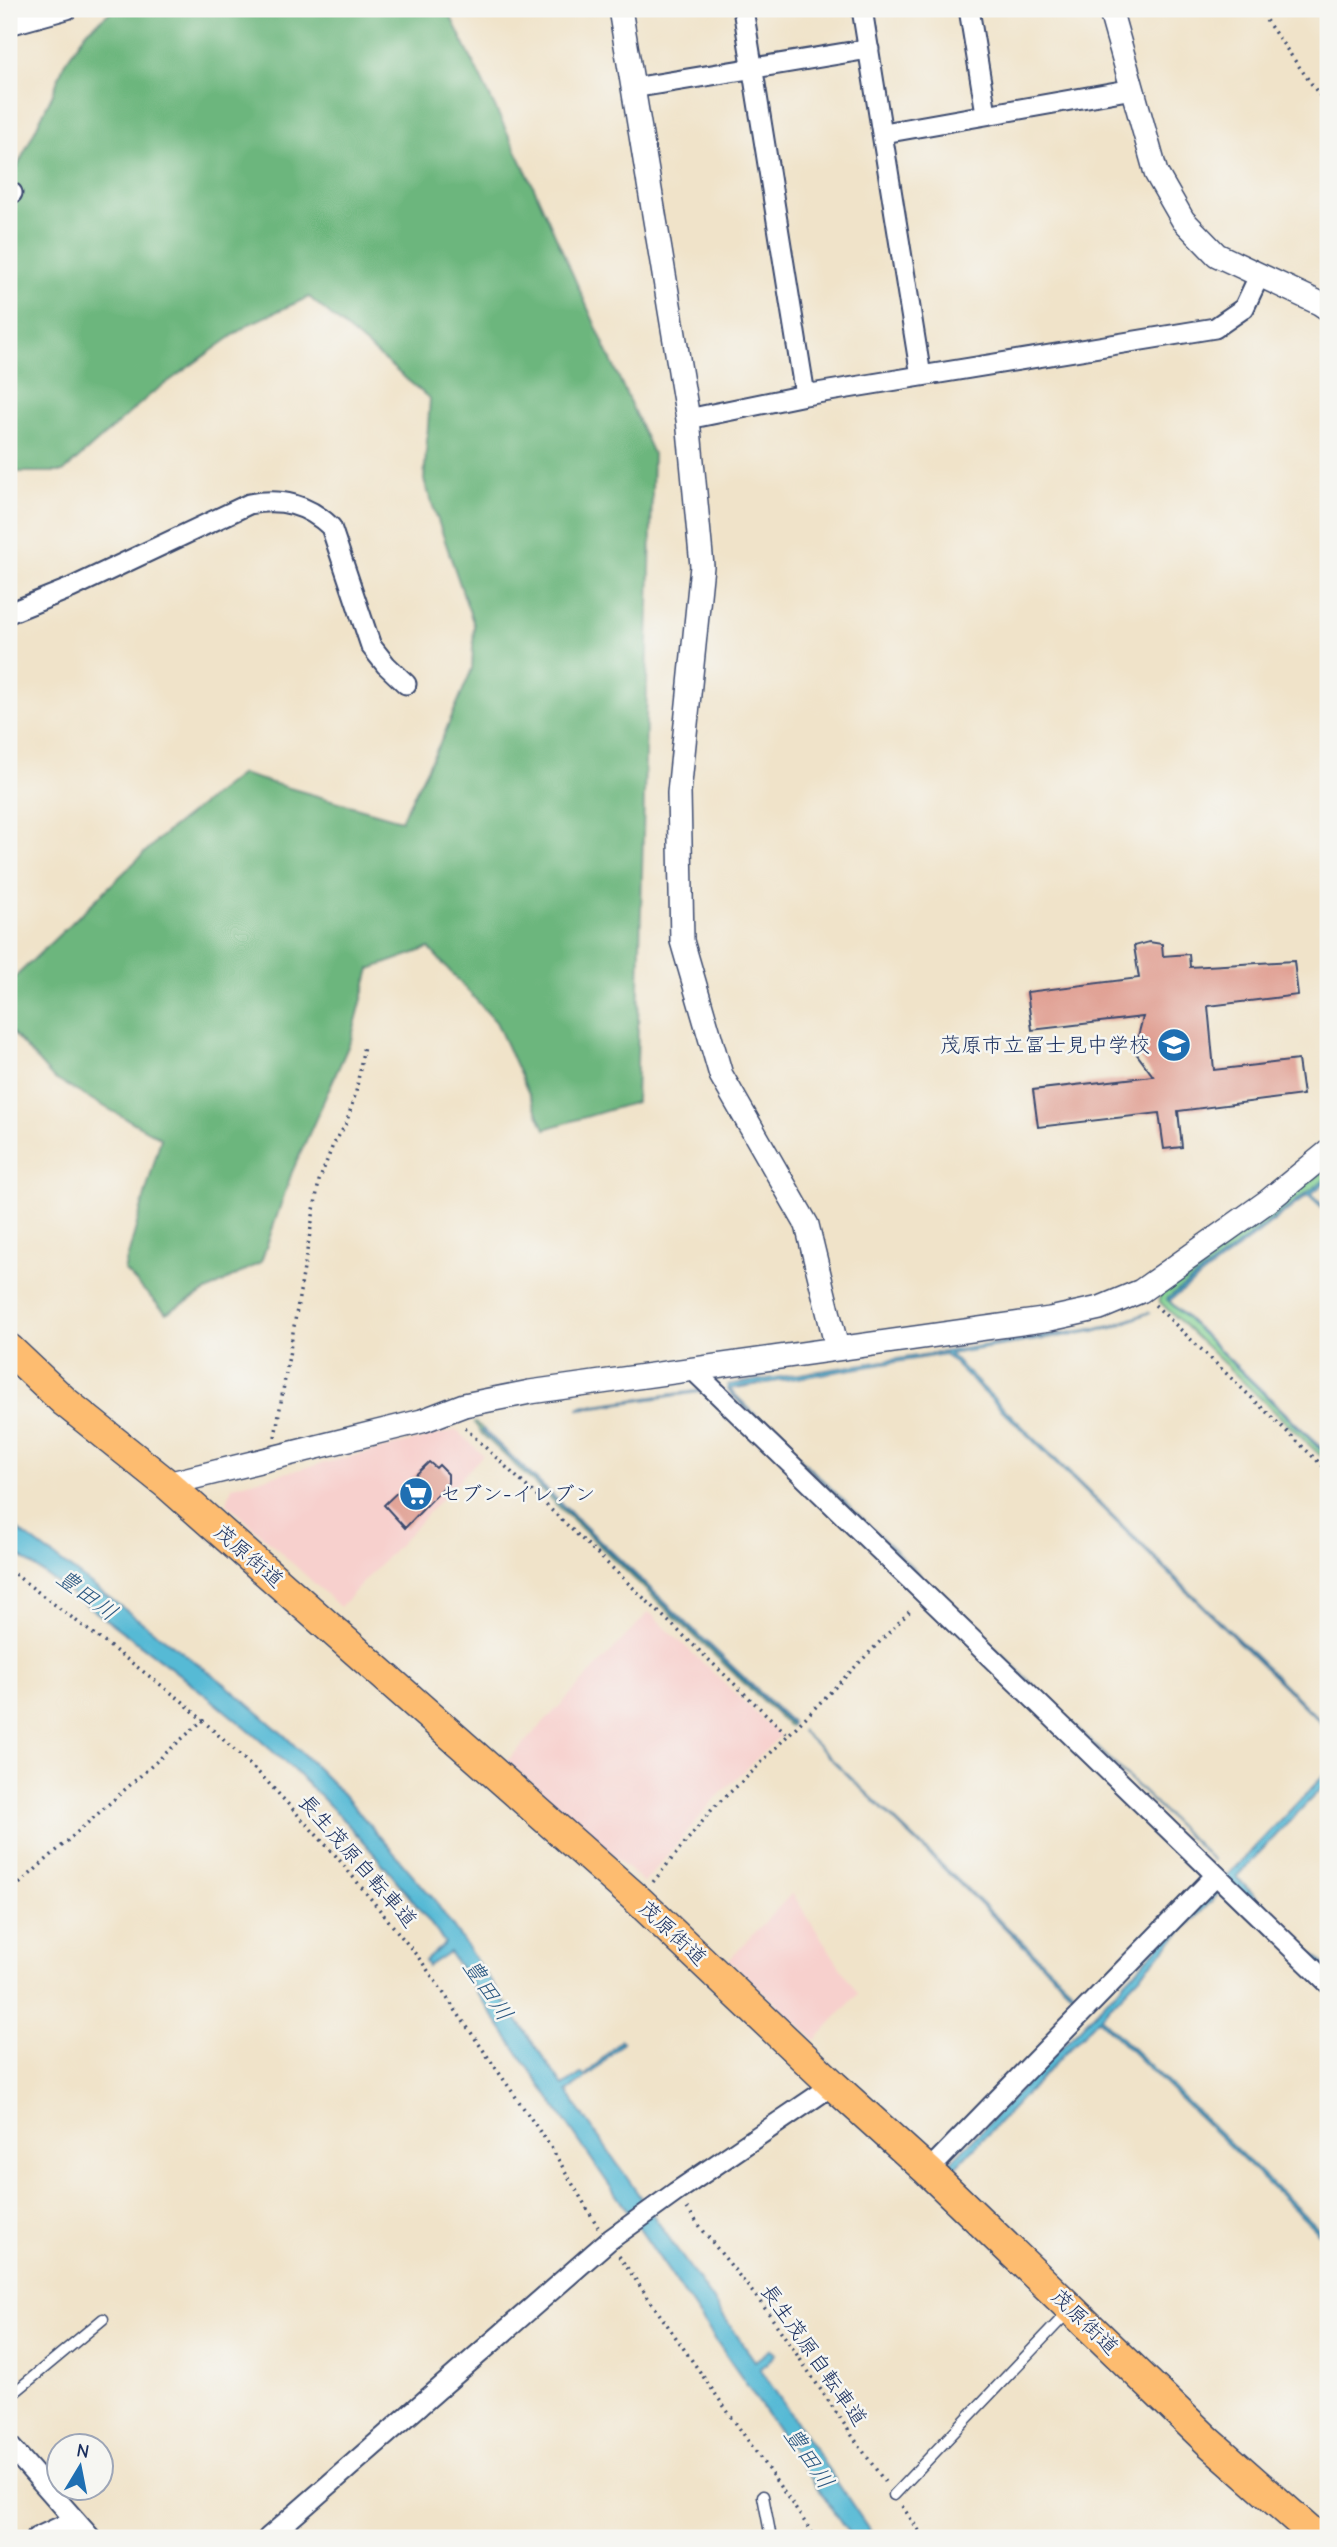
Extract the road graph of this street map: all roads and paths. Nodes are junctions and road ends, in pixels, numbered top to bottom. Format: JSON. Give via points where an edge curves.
{"nodes":[{"id":1,"x":67,"y":9,"type":"edge"},
{"id":2,"x":620,"y":9,"type":"edge"},
{"id":3,"x":743,"y":9,"type":"edge"},
{"id":4,"x":862,"y":9,"type":"edge"},
{"id":5,"x":969,"y":9,"type":"edge"},
{"id":6,"x":1110,"y":9,"type":"edge"},
{"id":7,"x":1258,"y":9,"type":"edge"},
{"id":8,"x":9,"y":26,"type":"edge"},
{"id":9,"x":869,"y":49,"type":"junction"},
{"id":10,"x":752,"y":68,"type":"junction"},
{"id":11,"x":633,"y":88,"type":"junction"},
{"id":12,"x":1133,"y":89,"type":"junction"},
{"id":13,"x":1328,"y":107,"type":"edge"},
{"id":14,"x":986,"y":113,"type":"junction"},
{"id":15,"x":884,"y":133,"type":"junction"},
{"id":16,"x":1261,"y":274,"type":"junction"},
{"id":17,"x":1328,"y":309,"type":"edge"},
{"id":18,"x":921,"y":376,"type":"junction"},
{"id":19,"x":805,"y":395,"type":"junction"},
{"id":20,"x":688,"y":419,"type":"junction"},
{"id":21,"x":9,"y":613,"type":"edge"},
{"id":22,"x":406,"y":684,"type":"dead end"},
{"id":23,"x":364,"y":1045,"type":"dead end"},
{"id":24,"x":1328,"y":1152,"type":"edge"},
{"id":25,"x":1141,"y":1291,"type":"junction"},
{"id":26,"x":836,"y":1348,"type":"junction"},
{"id":27,"x":9,"y":1349,"type":"edge"},
{"id":28,"x":692,"y":1368,"type":"junction"},
{"id":29,"x":448,"y":1412,"type":"junction"},
{"id":30,"x":271,"y":1459,"type":"junction"},
{"id":31,"x":1328,"y":1471,"type":"edge"},
{"id":32,"x":167,"y":1484,"type":"junction"},
{"id":33,"x":9,"y":1570,"type":"edge"},
{"id":34,"x":925,"y":1595,"type":"junction"},
{"id":35,"x":203,"y":1720,"type":"junction"},
{"id":36,"x":788,"y":1735,"type":"junction"},
{"id":37,"x":1216,"y":1875,"type":"junction"},
{"id":38,"x":9,"y":1893,"type":"edge"},
{"id":39,"x":638,"y":1900,"type":"junction"},
{"id":40,"x":1328,"y":1983,"type":"edge"},
{"id":41,"x":833,"y":2085,"type":"junction"},
{"id":42,"x":928,"y":2171,"type":"junction"},
{"id":43,"x":676,"y":2192,"type":"junction"},
{"id":44,"x":608,"y":2241,"type":"junction"},
{"id":45,"x":1071,"y":2308,"type":"junction"},
{"id":46,"x":103,"y":2319,"type":"dead end"},
{"id":47,"x":9,"y":2397,"type":"edge"},
{"id":48,"x":9,"y":2445,"type":"edge"},
{"id":49,"x":894,"y":2495,"type":"junction"},
{"id":50,"x":763,"y":2496,"type":"dead end"},
{"id":51,"x":75,"y":2520,"type":"junction"},
{"id":52,"x":36,"y":2538,"type":"edge"},
{"id":53,"x":91,"y":2538,"type":"edge"},
{"id":54,"x":268,"y":2538,"type":"edge"},
{"id":55,"x":771,"y":2538,"type":"edge"},
{"id":56,"x":816,"y":2538,"type":"edge"},
{"id":57,"x":924,"y":2538,"type":"edge"},
{"id":58,"x":1318,"y":2538,"type":"edge"}],
"edges":[{"from":1,"to":8,"type":"street"},
{"from":2,"to":11,"type":"street"},
{"from":3,"to":10,"type":"street"},
{"from":4,"to":9,"type":"street"},
{"from":5,"to":14,"type":"street"},
{"from":6,"to":12,"type":"street"},
{"from":7,"to":13,"type":"path"},
{"from":9,"to":10,"type":"street"},
{"from":9,"to":15,"type":"street"},
{"from":10,"to":11,"type":"street"},
{"from":10,"to":19,"type":"street"},
{"from":11,"to":20,"type":"street"},
{"from":12,"to":14,"type":"street"},
{"from":12,"to":16,"type":"street","via":[[1156,173],[1183,220],[1217,255]]},
{"from":14,"to":15,"type":"street"},
{"from":15,"to":18,"type":"street"},
{"from":16,"to":17,"type":"street"},
{"from":16,"to":18,"type":"street","via":[[1244,308],[1215,328]]},
{"from":18,"to":19,"type":"street"},
{"from":19,"to":20,"type":"street"},
{"from":20,"to":26,"type":"street","via":[[702,566],[679,793],[682,941],[721,1076],[807,1224]]},
{"from":21,"to":22,"type":"street","via":[[249,504],[270,500],[293,503],[331,527],[371,646]]},
{"from":23,"to":30,"type":"path","via":[[346,1124],[319,1181]]},
{"from":24,"to":25,"type":"street","via":[[1268,1201]]},
{"from":25,"to":26,"type":"street","via":[[1100,1308],[1049,1319]]},
{"from":25,"to":31,"type":"path"},
{"from":26,"to":28,"type":"street"},
{"from":27,"to":32,"type":"main road","name":"茂原街道","via":[[65,1402]]},
{"from":28,"to":29,"type":"street","via":[[530,1392]]},
{"from":28,"to":34,"type":"street"},
{"from":29,"to":30,"type":"street"},
{"from":29,"to":36,"type":"path"},
{"from":30,"to":32,"type":"street"},
{"from":32,"to":39,"type":"main road","name":"茂原街道"},
{"from":33,"to":35,"type":"path","name":"長生茂原自転車道"},
{"from":34,"to":36,"type":"path"},
{"from":34,"to":37,"type":"street"},
{"from":35,"to":38,"type":"path"},
{"from":35,"to":44,"type":"path","name":"長生茂原自転車道","via":[[318,1836],[415,1953],[552,2149]]},
{"from":36,"to":39,"type":"path","via":[[715,1806]]},
{"from":37,"to":40,"type":"street"},
{"from":37,"to":42,"type":"street"},
{"from":39,"to":41,"type":"main road","name":"茂原街道"},
{"from":41,"to":42,"type":"main road","name":"茂原街道"},
{"from":41,"to":43,"type":"street"},
{"from":42,"to":45,"type":"main road","name":"茂原街道"},
{"from":43,"to":44,"type":"street"},
{"from":43,"to":49,"type":"path","name":"長生茂原自転車道","via":[[768,2313]]},
{"from":44,"to":54,"type":"street"},
{"from":44,"to":56,"type":"path","name":"長生茂原自転車道"},
{"from":45,"to":49,"type":"lane"},
{"from":45,"to":58,"type":"main road","name":"茂原街道","via":[[1208,2441]]},
{"from":46,"to":47,"type":"lane"},
{"from":48,"to":51,"type":"street"},
{"from":49,"to":57,"type":"path","name":"長生茂原自転車道"},
{"from":50,"to":55,"type":"lane"},
{"from":51,"to":52,"type":"street"},
{"from":51,"to":53,"type":"street"}]}
